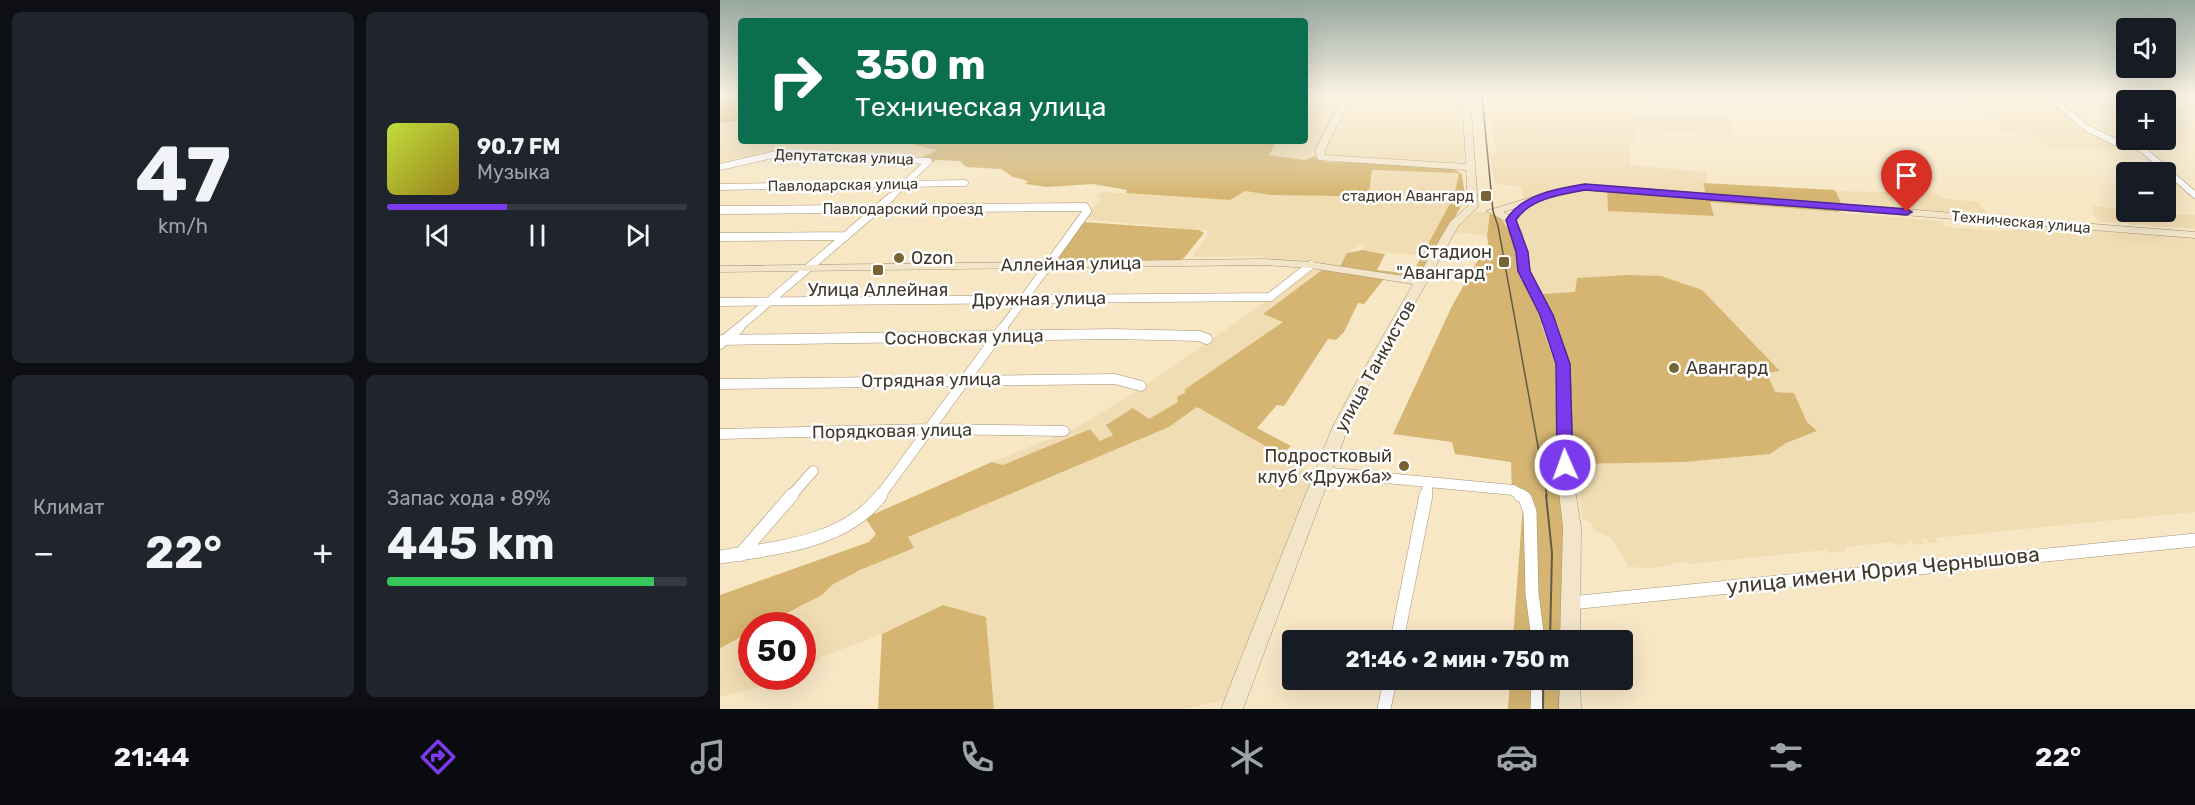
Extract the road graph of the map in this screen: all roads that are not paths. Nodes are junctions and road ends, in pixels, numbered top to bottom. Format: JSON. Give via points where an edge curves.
{"nodes":[{"id":1,"x":1331,"y":129,"type":"edge"},
{"id":2,"x":1468,"y":129,"type":"edge"},
{"id":3,"x":2089,"y":129,"type":"edge"},
{"id":4,"x":720,"y":166,"type":"edge"},
{"id":5,"x":1470,"y":167,"type":"junction"},
{"id":6,"x":965,"y":183,"type":"dead end"},
{"id":7,"x":906,"y":184,"type":"junction"},
{"id":8,"x":720,"y":186,"type":"edge"},
{"id":9,"x":2195,"y":195,"type":"edge"},
{"id":10,"x":1526,"y":203,"type":"junction"},
{"id":11,"x":1473,"y":207,"type":"junction"},
{"id":12,"x":720,"y":210,"type":"edge"},
{"id":13,"x":876,"y":210,"type":"junction"},
{"id":14,"x":1491,"y":211,"type":"junction"},
{"id":15,"x":1511,"y":220,"type":"junction"},
{"id":16,"x":2195,"y":235,"type":"edge"},
{"id":17,"x":846,"y":236,"type":"junction"},
{"id":18,"x":720,"y":237,"type":"edge"},
{"id":19,"x":1048,"y":265,"type":"junction"},
{"id":20,"x":1311,"y":265,"type":"junction"},
{"id":21,"x":810,"y":267,"type":"junction"},
{"id":22,"x":720,"y":269,"type":"edge"},
{"id":23,"x":1421,"y":282,"type":"junction"},
{"id":24,"x":1023,"y":300,"type":"junction"},
{"id":25,"x":720,"y":302,"type":"edge"},
{"id":26,"x":770,"y":302,"type":"junction"},
{"id":27,"x":996,"y":337,"type":"junction"},
{"id":28,"x":1207,"y":339,"type":"dead end"},
{"id":29,"x":721,"y":342,"type":"edge"},
{"id":30,"x":968,"y":379,"type":"junction"},
{"id":31,"x":720,"y":384,"type":"edge"},
{"id":32,"x":1141,"y":386,"type":"dead end"},
{"id":33,"x":929,"y":429,"type":"junction"},
{"id":34,"x":1064,"y":431,"type":"dead end"},
{"id":35,"x":720,"y":434,"type":"edge"},
{"id":36,"x":813,"y":471,"type":"dead end"},
{"id":37,"x":1322,"y":472,"type":"junction"},
{"id":38,"x":1428,"y":484,"type":"junction"},
{"id":39,"x":2195,"y":540,"type":"edge"},
{"id":40,"x":740,"y":555,"type":"junction"},
{"id":41,"x":720,"y":557,"type":"edge"},
{"id":42,"x":1571,"y":603,"type":"junction"},
{"id":43,"x":1399,"y":630,"type":"edge"},
{"id":44,"x":1537,"y":630,"type":"edge"},
{"id":45,"x":1570,"y":630,"type":"edge"},
{"id":46,"x":1388,"y":690,"type":"edge"},
{"id":47,"x":1538,"y":690,"type":"edge"},
{"id":48,"x":1570,"y":690,"type":"edge"},
{"id":49,"x":1232,"y":709,"type":"edge"},
{"id":50,"x":1384,"y":709,"type":"edge"},
{"id":51,"x":1537,"y":709,"type":"edge"},
{"id":52,"x":1570,"y":709,"type":"edge"}],
"edges":[{"from":1,"to":5,"type":"main road","via":[[1318,154],[1321,158]]},
{"from":2,"to":5,"type":"main road"},
{"from":3,"to":9,"type":"street","via":[[2115,142],[2141,148]]},
{"from":4,"to":7,"type":"street","name":"Депутатская улица","via":[[772,155],[929,161]]},
{"from":5,"to":11,"type":"main road"},
{"from":6,"to":7,"type":"street","name":"Павлодарская улица"},
{"from":7,"to":8,"type":"street","name":"Павлодарская улица"},
{"from":7,"to":13,"type":"street"},
{"from":10,"to":14,"type":"main road","name":"Техническая улица"},
{"from":10,"to":15,"type":"main road"},
{"from":10,"to":16,"type":"main road","name":"Техническая улица","via":[[1566,189],[1598,187]]},
{"from":11,"to":14,"type":"main road"},
{"from":11,"to":23,"type":"main road","name":"улица Танкистов","via":[[1454,224]]},
{"from":12,"to":13,"type":"street","name":"Павлодарский проезд"},
{"from":13,"to":17,"type":"street"},
{"from":13,"to":19,"type":"street","name":"Павлодарский проезд","via":[[1085,207],[1087,211]]},
{"from":14,"to":15,"type":"main road"},
{"from":15,"to":42,"type":"main road","via":[[1524,271],[1547,315],[1563,364],[1566,483],[1572,527]]},
{"from":17,"to":18,"type":"street"},
{"from":17,"to":21,"type":"street"},
{"from":19,"to":20,"type":"main road","name":"Аллейная улица"},
{"from":19,"to":21,"type":"main road","name":"Аллейная улица"},
{"from":19,"to":24,"type":"street"},
{"from":20,"to":23,"type":"main road","name":"Аллейная улица"},
{"from":20,"to":24,"type":"street","name":"Дружная улица","via":[[1270,297]]},
{"from":21,"to":22,"type":"main road","name":"Аллейная улица"},
{"from":21,"to":26,"type":"street"},
{"from":23,"to":37,"type":"main road","name":"улица Танкистов","via":[[1359,390]]},
{"from":24,"to":26,"type":"street","name":"Дружная улица"},
{"from":24,"to":27,"type":"street"},
{"from":25,"to":26,"type":"street","name":"Дружная улица"},
{"from":26,"to":29,"type":"street"},
{"from":27,"to":28,"type":"street","name":"Сосновская улица","via":[[1113,334]]},
{"from":27,"to":29,"type":"street","name":"Сосновская улица"},
{"from":27,"to":30,"type":"street"},
{"from":30,"to":31,"type":"street","name":"Отрядная улица"},
{"from":30,"to":32,"type":"street","name":"Отрядная улица","via":[[1115,379]]},
{"from":30,"to":33,"type":"street"},
{"from":33,"to":34,"type":"street","name":"Порядковая улица"},
{"from":33,"to":35,"type":"street","name":"Порядковая улица"},
{"from":33,"to":40,"type":"street","via":[[868,512],[820,537]]},
{"from":36,"to":40,"type":"street"},
{"from":37,"to":38,"type":"street"},
{"from":37,"to":49,"type":"main road","name":"улица Танкистов"},
{"from":38,"to":43,"type":"street"},
{"from":38,"to":44,"type":"street","via":[[1513,490],[1525,498],[1530,512]]},
{"from":39,"to":42,"type":"street","name":"улица имени Юрия Чернышова"},
{"from":40,"to":41,"type":"street"},
{"from":42,"to":45,"type":"main road"},
{"from":46,"to":50,"type":"street"},
{"from":47,"to":51,"type":"street"},
{"from":48,"to":52,"type":"main road"}]}
